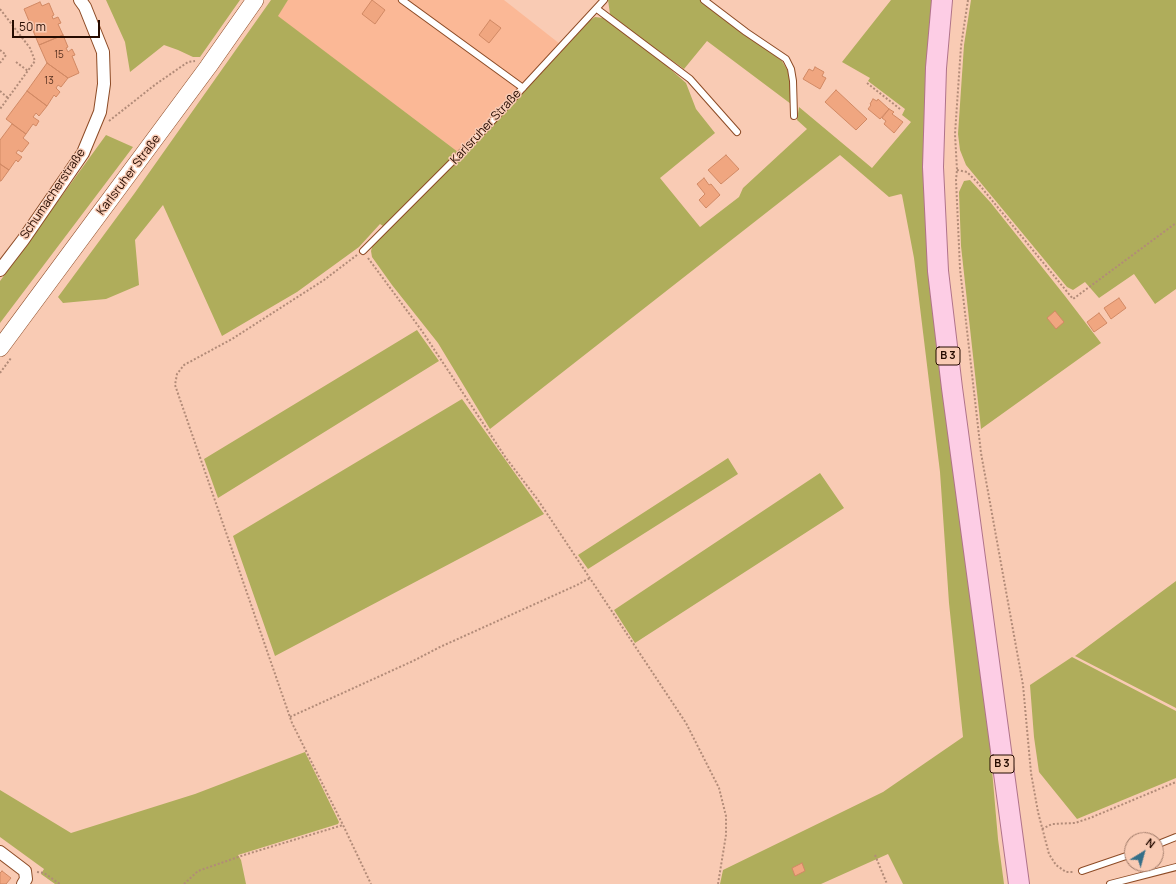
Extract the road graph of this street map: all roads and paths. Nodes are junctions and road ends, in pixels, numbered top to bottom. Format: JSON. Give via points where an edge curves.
{"nodes":[{"id":1,"x":80,"y":0,"type":"edge"},
{"id":2,"x":255,"y":0,"type":"edge"},
{"id":3,"x":402,"y":0,"type":"edge"},
{"id":4,"x":604,"y":0,"type":"edge"},
{"id":5,"x":704,"y":0,"type":"edge"},
{"id":6,"x":942,"y":0,"type":"edge"},
{"id":7,"x":968,"y":0,"type":"edge"},
{"id":8,"x":0,"y":9,"type":"edge"},
{"id":9,"x":597,"y":9,"type":"junction"},
{"id":10,"x":0,"y":50,"type":"edge"},
{"id":11,"x":16,"y":62,"type":"dead end"},
{"id":12,"x":0,"y":63,"type":"edge"},
{"id":13,"x":208,"y":67,"type":"junction"},
{"id":14,"x":28,"y":71,"type":"junction"},
{"id":15,"x":867,"y":83,"type":"dead end"},
{"id":16,"x":523,"y":88,"type":"junction"},
{"id":17,"x":0,"y":91,"type":"edge"},
{"id":18,"x":8,"y":98,"type":"junction"},
{"id":19,"x":0,"y":109,"type":"edge"},
{"id":20,"x":900,"y":110,"type":"dead end"},
{"id":21,"x":794,"y":116,"type":"dead end"},
{"id":22,"x":97,"y":119,"type":"junction"},
{"id":23,"x":737,"y":132,"type":"dead end"},
{"id":24,"x":957,"y":170,"type":"junction"},
{"id":25,"x":1176,"y":223,"type":"edge"},
{"id":26,"x":363,"y":251,"type":"junction"},
{"id":27,"x":0,"y":270,"type":"edge"},
{"id":28,"x":0,"y":348,"type":"edge"},
{"id":29,"x":590,"y":578,"type":"junction"},
{"id":30,"x":290,"y":717,"type":"junction"},
{"id":31,"x":1176,"y":782,"type":"edge"},
{"id":32,"x":344,"y":825,"type":"junction"},
{"id":33,"x":1042,"y":829,"type":"junction"},
{"id":34,"x":1176,"y":837,"type":"edge"},
{"id":35,"x":1164,"y":842,"type":"edge"},
{"id":36,"x":0,"y":852,"type":"edge"},
{"id":37,"x":875,"y":855,"type":"dead end"},
{"id":38,"x":1124,"y":857,"type":"edge"},
{"id":39,"x":1176,"y":867,"type":"edge"},
{"id":40,"x":25,"y":871,"type":"junction"},
{"id":41,"x":1082,"y":871,"type":"joint"},
{"id":42,"x":23,"y":884,"type":"edge"},
{"id":43,"x":60,"y":884,"type":"edge"},
{"id":44,"x":184,"y":884,"type":"edge"},
{"id":45,"x":370,"y":884,"type":"edge"},
{"id":46,"x":718,"y":884,"type":"edge"},
{"id":47,"x":887,"y":884,"type":"edge"},
{"id":48,"x":1019,"y":884,"type":"edge"},
{"id":49,"x":1110,"y":884,"type":"edge"}],
"edges":[{"from":1,"to":22,"type":"street","name":"Schumacherstraße","via":[[103,52],[104,84]]},
{"from":2,"to":13,"type":"main road","name":"Karlsruher Straße"},
{"from":3,"to":16,"type":"lane"},
{"from":4,"to":9,"type":"lane","name":"Karlsruher Straße"},
{"from":5,"to":21,"type":"lane","via":[[786,59],[793,81]]},
{"from":6,"to":48,"type":"main road","number":"B 3","via":[[936,68],[933,166],[938,270]]},
{"from":7,"to":24,"type":"path","via":[[961,46],[955,134]]},
{"from":8,"to":14,"type":"path","via":[[30,48],[35,61]]},
{"from":9,"to":16,"type":"lane","name":"Karlsruher Straße"},
{"from":9,"to":23,"type":"lane","via":[[690,79]]},
{"from":10,"to":12,"type":"path","via":[[6,55]]},
{"from":11,"to":14,"type":"path"},
{"from":13,"to":22,"type":"path","via":[[200,62],[188,62],[108,122]]},
{"from":13,"to":28,"type":"main road","name":"Karlsruher Straße"},
{"from":14,"to":18,"type":"path"},
{"from":15,"to":20,"type":"path"},
{"from":16,"to":26,"type":"lane","name":"Karlsruher Straße"},
{"from":17,"to":18,"type":"path"},
{"from":18,"to":19,"type":"path"},
{"from":22,"to":27,"type":"street","name":"Schumacherstraße","via":[[83,153]]},
{"from":24,"to":25,"type":"path","via":[[966,172],[977,182],[1073,299]]},
{"from":24,"to":33,"type":"path","via":[[960,269],[981,453],[1023,685],[1031,773]]},
{"from":26,"to":29,"type":"path","via":[[422,331]]},
{"from":26,"to":30,"type":"path","via":[[324,280],[232,339],[184,365],[177,374],[175,385]]},
{"from":29,"to":30,"type":"path"},
{"from":29,"to":46,"type":"path","via":[[686,723],[719,788],[726,816],[726,829]]},
{"from":30,"to":32,"type":"path"},
{"from":31,"to":33,"type":"path","via":[[1075,824],[1052,824]]},
{"from":32,"to":44,"type":"path","via":[[198,871]]},
{"from":32,"to":45,"type":"path"},
{"from":33,"to":41,"type":"path","via":[[1049,854],[1056,865],[1066,872]]},
{"from":34,"to":35,"type":"lane"},
{"from":36,"to":40,"type":"street"},
{"from":37,"to":47,"type":"path"},
{"from":38,"to":41,"type":"lane"},
{"from":39,"to":49,"type":"lane"},
{"from":40,"to":42,"type":"street","via":[[26,880]]},
{"from":40,"to":43,"type":"path","via":[[44,873]]}]}
